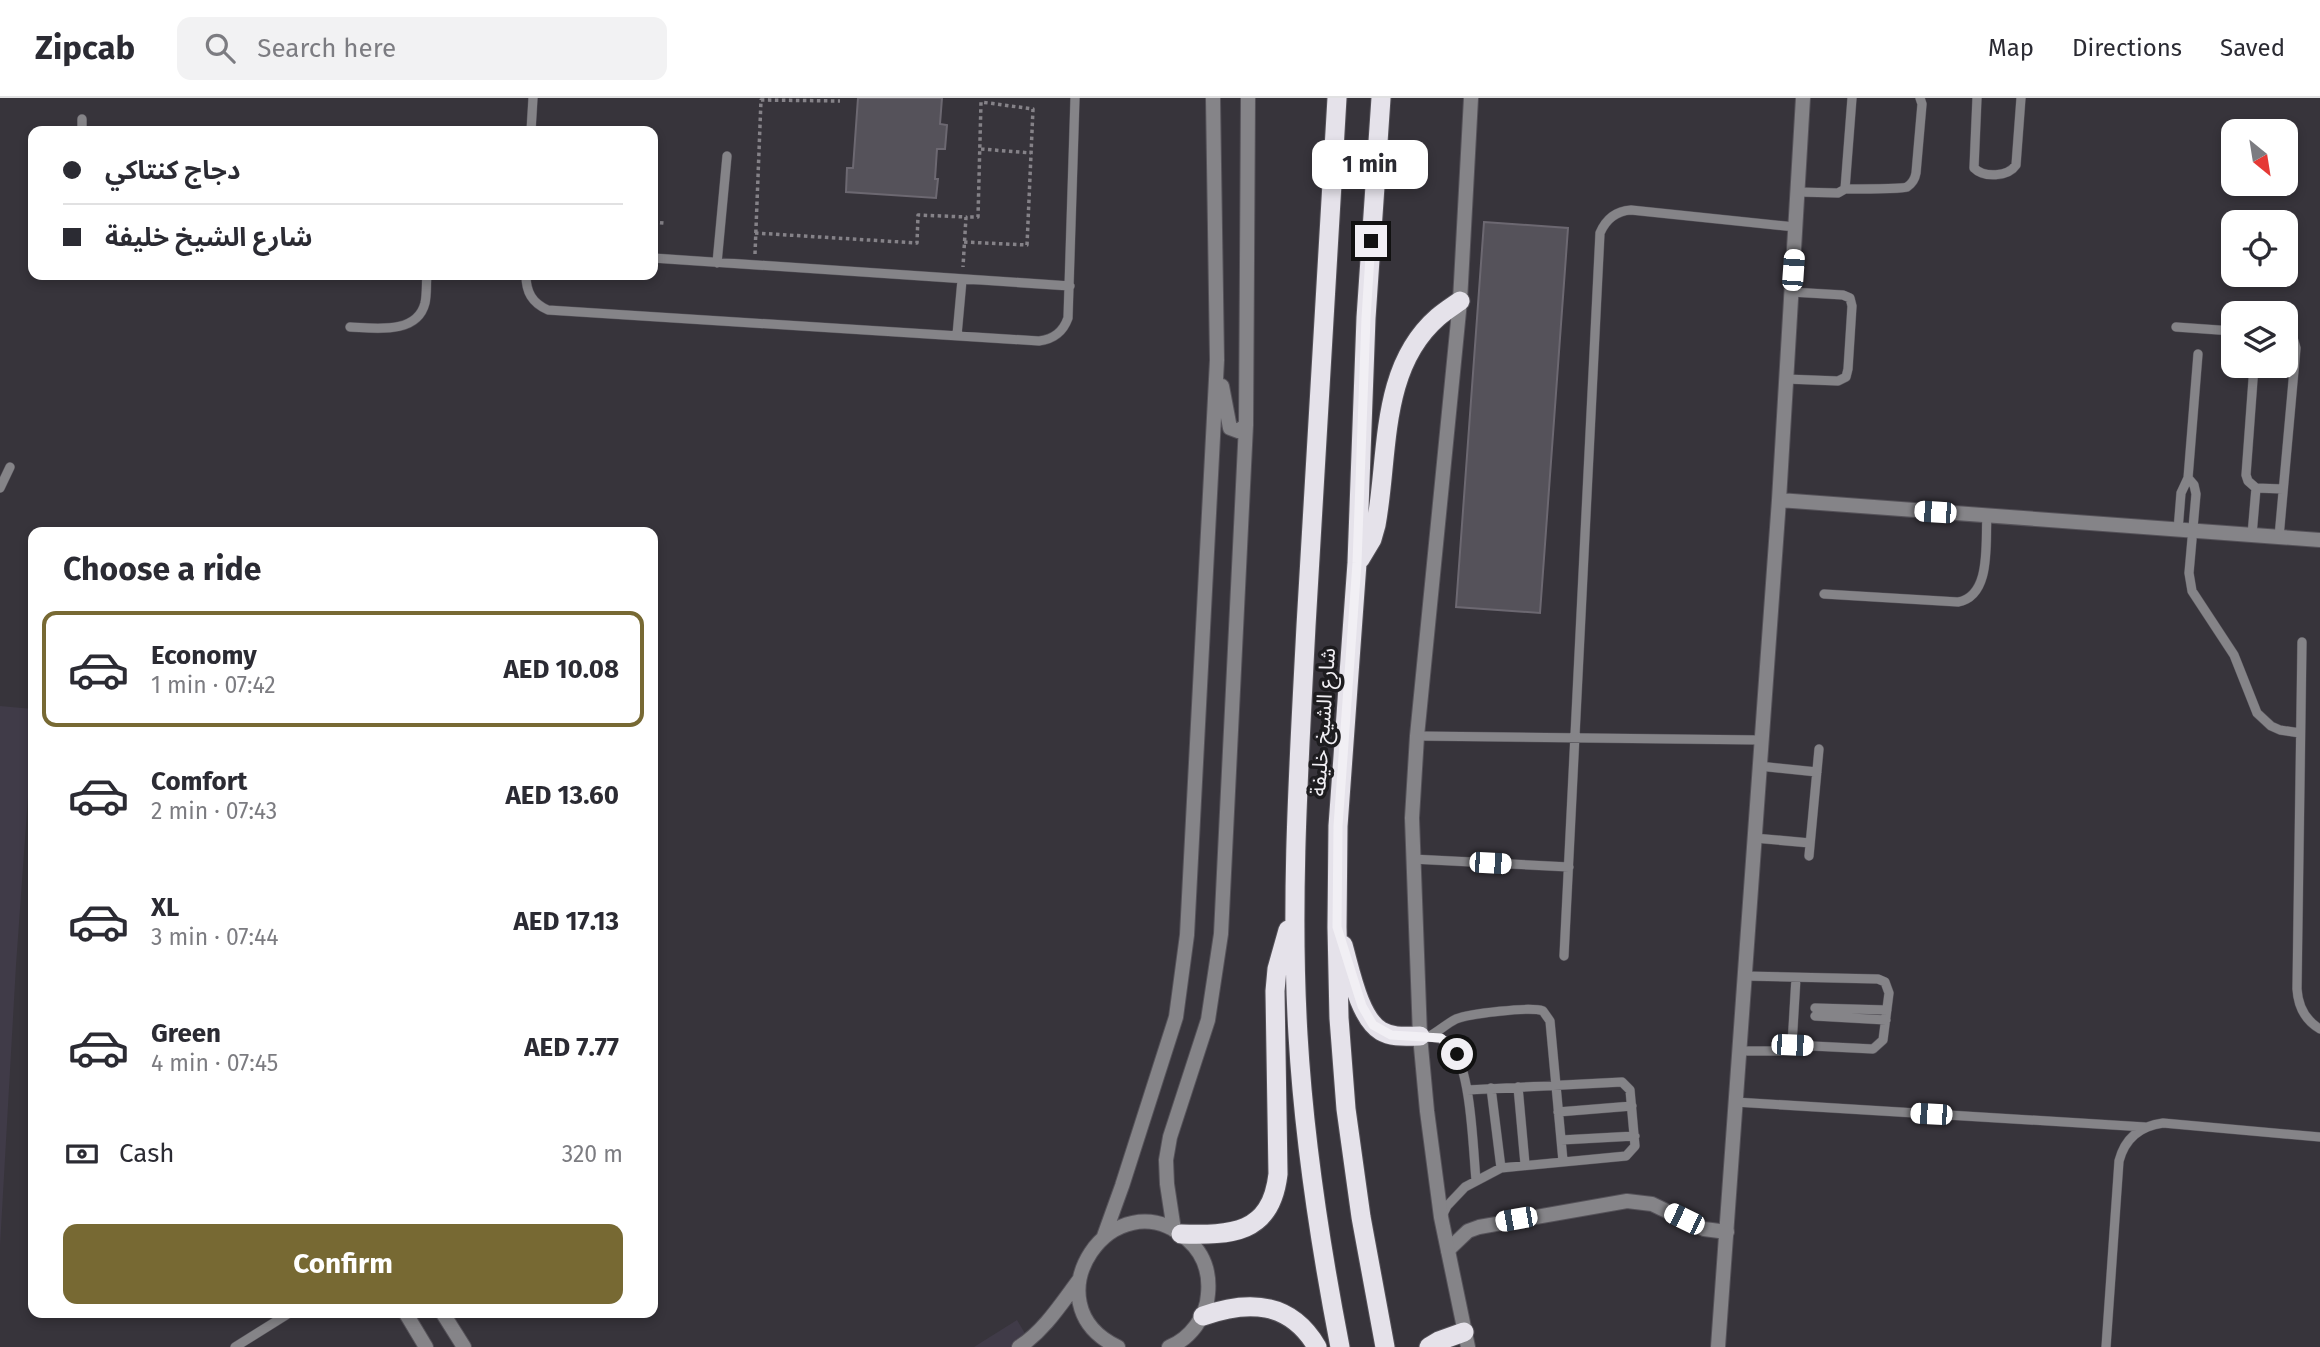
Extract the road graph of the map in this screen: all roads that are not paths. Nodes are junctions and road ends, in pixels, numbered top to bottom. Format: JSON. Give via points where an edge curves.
{"nodes":[{"id":1,"x":533,"y":98,"type":"edge"},
{"id":2,"x":1075,"y":98,"type":"edge"},
{"id":3,"x":1213,"y":98,"type":"edge"},
{"id":4,"x":1248,"y":98,"type":"edge"},
{"id":5,"x":1337,"y":98,"type":"edge"},
{"id":6,"x":1381,"y":98,"type":"edge"},
{"id":7,"x":1471,"y":98,"type":"edge"},
{"id":8,"x":1803,"y":98,"type":"edge"},
{"id":9,"x":1852,"y":98,"type":"edge"},
{"id":10,"x":1920,"y":98,"type":"edge"},
{"id":11,"x":1976,"y":98,"type":"edge"},
{"id":12,"x":2021,"y":98,"type":"edge"},
{"id":13,"x":82,"y":119,"type":"dead end"},
{"id":14,"x":82,"y":126,"type":"edge"},
{"id":15,"x":531,"y":126,"type":"edge"},
{"id":16,"x":726,"y":156,"type":"dead end"},
{"id":17,"x":1846,"y":189,"type":"junction"},
{"id":18,"x":1798,"y":192,"type":"junction"},
{"id":19,"x":1796,"y":227,"type":"junction"},
{"id":20,"x":658,"y":258,"type":"edge"},
{"id":21,"x":717,"y":263,"type":"junction"},
{"id":22,"x":427,"y":280,"type":"edge"},
{"id":23,"x":527,"y":280,"type":"edge"},
{"id":24,"x":962,"y":280,"type":"junction"},
{"id":25,"x":1070,"y":286,"type":"junction"},
{"id":26,"x":1791,"y":292,"type":"junction"},
{"id":27,"x":1460,"y":301,"type":"junction"},
{"id":28,"x":351,"y":327,"type":"dead end"},
{"id":29,"x":2176,"y":327,"type":"dead end"},
{"id":30,"x":2221,"y":330,"type":"edge"},
{"id":31,"x":957,"y":335,"type":"junction"},
{"id":32,"x":2197,"y":354,"type":"dead end"},
{"id":33,"x":1217,"y":360,"type":"junction"},
{"id":34,"x":2253,"y":378,"type":"edge"},
{"id":35,"x":2293,"y":378,"type":"edge"},
{"id":36,"x":1786,"y":379,"type":"junction"},
{"id":37,"x":1246,"y":425,"type":"junction"},
{"id":38,"x":10,"y":467,"type":"dead end"},
{"id":39,"x":2188,"y":478,"type":"junction"},
{"id":40,"x":0,"y":488,"type":"edge"},
{"id":41,"x":2256,"y":488,"type":"junction"},
{"id":42,"x":2283,"y":489,"type":"junction"},
{"id":43,"x":1779,"y":500,"type":"junction"},
{"id":44,"x":1987,"y":516,"type":"junction"},
{"id":45,"x":2185,"y":530,"type":"junction"},
{"id":46,"x":2252,"y":535,"type":"junction"},
{"id":47,"x":2279,"y":537,"type":"junction"},
{"id":48,"x":2320,"y":540,"type":"edge"},
{"id":49,"x":1357,"y":563,"type":"junction"},
{"id":50,"x":1824,"y":594,"type":"dead end"},
{"id":51,"x":2302,"y":642,"type":"dead end"},
{"id":52,"x":2300,"y":733,"type":"junction"},
{"id":53,"x":1417,"y":736,"type":"junction"},
{"id":54,"x":1575,"y":738,"type":"junction"},
{"id":55,"x":1761,"y":740,"type":"junction"},
{"id":56,"x":1819,"y":749,"type":"dead end"},
{"id":57,"x":1759,"y":766,"type":"junction"},
{"id":58,"x":1817,"y":772,"type":"junction"},
{"id":59,"x":1754,"y":838,"type":"junction"},
{"id":60,"x":1810,"y":843,"type":"junction"},
{"id":61,"x":1809,"y":856,"type":"dead end"},
{"id":62,"x":1412,"y":859,"type":"junction"},
{"id":63,"x":1569,"y":867,"type":"junction"},
{"id":64,"x":1294,"y":905,"type":"junction"},
{"id":65,"x":1337,"y":927,"type":"junction"},
{"id":66,"x":1564,"y":956,"type":"dead end"},
{"id":67,"x":1744,"y":976,"type":"junction"},
{"id":68,"x":1796,"y":978,"type":"junction"},
{"id":69,"x":1815,"y":1012,"type":"dead end"},
{"id":70,"x":1887,"y":1015,"type":"junction"},
{"id":71,"x":2320,"y":1029,"type":"edge"},
{"id":72,"x":1424,"y":1036,"type":"junction"},
{"id":73,"x":1792,"y":1045,"type":"junction"},
{"id":74,"x":1738,"y":1051,"type":"junction"},
{"id":75,"x":1556,"y":1085,"type":"junction"},
{"id":76,"x":1518,"y":1087,"type":"junction"},
{"id":77,"x":1491,"y":1088,"type":"junction"},
{"id":78,"x":1467,"y":1090,"type":"junction"},
{"id":79,"x":1735,"y":1102,"type":"junction"},
{"id":80,"x":1632,"y":1106,"type":"junction"},
{"id":81,"x":1558,"y":1112,"type":"junction"},
{"id":82,"x":2145,"y":1127,"type":"junction"},
{"id":83,"x":1635,"y":1136,"type":"junction"},
{"id":84,"x":2320,"y":1137,"type":"edge"},
{"id":85,"x":1561,"y":1140,"type":"junction"},
{"id":86,"x":1563,"y":1161,"type":"junction"},
{"id":87,"x":1525,"y":1164,"type":"junction"},
{"id":88,"x":1501,"y":1168,"type":"junction"},
{"id":89,"x":1476,"y":1180,"type":"junction"},
{"id":90,"x":1441,"y":1217,"type":"junction"},
{"id":91,"x":1177,"y":1232,"type":"junction"},
{"id":92,"x":1727,"y":1232,"type":"junction"},
{"id":93,"x":1104,"y":1236,"type":"junction"},
{"id":94,"x":1447,"y":1250,"type":"junction"},
{"id":95,"x":1079,"y":1280,"type":"junction"},
{"id":96,"x":1203,"y":1316,"type":"junction"},
{"id":97,"x":282,"y":1318,"type":"edge"},
{"id":98,"x":409,"y":1318,"type":"edge"},
{"id":99,"x":446,"y":1318,"type":"edge"},
{"id":100,"x":1189,"y":1340,"type":"edge"},
{"id":101,"x":1466,"y":1340,"type":"edge"},
{"id":102,"x":238,"y":1346,"type":"edge"},
{"id":103,"x":1109,"y":1346,"type":"edge"},
{"id":104,"x":426,"y":1347,"type":"edge"},
{"id":105,"x":464,"y":1347,"type":"edge"},
{"id":106,"x":1019,"y":1347,"type":"edge"},
{"id":107,"x":1169,"y":1347,"type":"edge"},
{"id":108,"x":1317,"y":1347,"type":"edge"},
{"id":109,"x":1340,"y":1347,"type":"edge"},
{"id":110,"x":1385,"y":1347,"type":"edge"},
{"id":111,"x":1429,"y":1347,"type":"edge"},
{"id":112,"x":1718,"y":1347,"type":"edge"},
{"id":113,"x":2106,"y":1347,"type":"edge"}],
"edges":[{"from":1,"to":15,"type":"lane"},
{"from":2,"to":25,"type":"lane"},
{"from":3,"to":33,"type":"street"},
{"from":4,"to":37,"type":"street"},
{"from":5,"to":64,"type":"highway","name":"شارع الشيخ خليفة"},
{"from":6,"to":49,"type":"highway","name":"شارع الشيخ خليفة","via":[[1366,318]]},
{"from":7,"to":27,"type":"street"},
{"from":8,"to":18,"type":"street"},
{"from":9,"to":17,"type":"lane"},
{"from":10,"to":17,"type":"lane","via":[[1912,182],[1898,189]]},
{"from":11,"to":12,"type":"lane","via":[[1974,168],[2004,174],[2016,165]]},
{"from":13,"to":14,"type":"lane"},
{"from":16,"to":21,"type":"lane"},
{"from":17,"to":18,"type":"lane"},
{"from":18,"to":19,"type":"street"},
{"from":19,"to":26,"type":"street"},
{"from":19,"to":54,"type":"lane","via":[[1631,209],[1608,219],[1600,233]]},
{"from":20,"to":21,"type":"lane"},
{"from":21,"to":24,"type":"lane"},
{"from":22,"to":28,"type":"lane","via":[[425,305],[414,319],[399,327]]},
{"from":23,"to":31,"type":"lane","via":[[533,301],[548,310]]},
{"from":24,"to":25,"type":"lane"},
{"from":24,"to":31,"type":"lane"},
{"from":25,"to":31,"type":"lane","via":[[1068,318],[1056,336],[1047,340]]},
{"from":26,"to":36,"type":"street"},
{"from":26,"to":36,"type":"lane","via":[[1850,298],[1849,369],[1838,381]]},
{"from":27,"to":49,"type":"highway","via":[[1422,334],[1401,372],[1390,415],[1376,525]]},
{"from":27,"to":53,"type":"street"},
{"from":29,"to":30,"type":"lane"},
{"from":32,"to":39,"type":"lane"},
{"from":33,"to":37,"type":"street","via":[[1228,424],[1238,431]]},
{"from":33,"to":93,"type":"street","via":[[1184,963],[1176,1017]]},
{"from":34,"to":41,"type":"lane","via":[[2246,475]]},
{"from":35,"to":42,"type":"lane"},
{"from":36,"to":43,"type":"street"},
{"from":37,"to":91,"type":"street","via":[[1221,934],[1208,1020],[1166,1160]]},
{"from":38,"to":40,"type":"lane"},
{"from":39,"to":45,"type":"lane","via":[[2180,493]]},
{"from":39,"to":45,"type":"lane","via":[[2196,495]]},
{"from":41,"to":42,"type":"lane"},
{"from":41,"to":46,"type":"lane"},
{"from":42,"to":47,"type":"lane"},
{"from":43,"to":44,"type":"street"},
{"from":43,"to":55,"type":"street"},
{"from":44,"to":45,"type":"street"},
{"from":44,"to":50,"type":"lane","via":[[1983,578],[1970,598],[1958,602]]},
{"from":45,"to":46,"type":"street"},
{"from":45,"to":52,"type":"lane","via":[[2196,600],[2234,655],[2258,713],[2271,726]]},
{"from":46,"to":47,"type":"street"},
{"from":47,"to":48,"type":"street"},
{"from":49,"to":65,"type":"highway","name":"شارع الشيخ خليفة","via":[[1338,826]]},
{"from":51,"to":52,"type":"lane"},
{"from":52,"to":71,"type":"lane","via":[[2298,998],[2304,1014]]},
{"from":53,"to":54,"type":"lane"},
{"from":53,"to":62,"type":"street"},
{"from":54,"to":55,"type":"lane"},
{"from":54,"to":63,"type":"lane"},
{"from":55,"to":57,"type":"street"},
{"from":56,"to":58,"type":"lane"},
{"from":57,"to":58,"type":"lane"},
{"from":57,"to":59,"type":"street"},
{"from":58,"to":60,"type":"lane"},
{"from":59,"to":60,"type":"lane"},
{"from":59,"to":67,"type":"street"},
{"from":60,"to":61,"type":"lane"},
{"from":62,"to":63,"type":"lane"},
{"from":62,"to":72,"type":"street"},
{"from":63,"to":66,"type":"lane"},
{"from":64,"to":91,"type":"highway","via":[[1276,979],[1278,1174],[1272,1199],[1256,1220],[1233,1233]]},
{"from":64,"to":109,"type":"highway","name":"شارع الشيخ خليفة","via":[[1304,1106]]},
{"from":65,"to":72,"type":"highway","via":[[1362,1006],[1373,1025],[1391,1035]]},
{"from":65,"to":110,"type":"highway","name":"شارع الشيخ خليفة","via":[[1346,1109]]},
{"from":67,"to":68,"type":"lane"},
{"from":67,"to":74,"type":"street"},
{"from":68,"to":70,"type":"lane","via":[[1881,980],[1889,989]]},
{"from":68,"to":73,"type":"lane"},
{"from":69,"to":70,"type":"lane"},
{"from":70,"to":73,"type":"lane","via":[[1884,1040],[1873,1049]]},
{"from":72,"to":75,"type":"lane","via":[[1465,1016],[1537,1008],[1550,1021]]},
{"from":72,"to":78,"type":"lane","via":[[1441,1038],[1453,1047]]},
{"from":72,"to":90,"type":"street","via":[[1427,1111]]},
{"from":73,"to":74,"type":"lane","via":[[1780,1051]]},
{"from":74,"to":79,"type":"street"},
{"from":75,"to":76,"type":"lane"},
{"from":75,"to":80,"type":"lane","via":[[1622,1082],[1630,1090]]},
{"from":75,"to":81,"type":"lane"},
{"from":76,"to":77,"type":"lane"},
{"from":76,"to":87,"type":"lane"},
{"from":77,"to":78,"type":"lane"},
{"from":77,"to":88,"type":"lane"},
{"from":78,"to":89,"type":"lane"},
{"from":79,"to":82,"type":"lane"},
{"from":79,"to":92,"type":"street"},
{"from":80,"to":81,"type":"lane"},
{"from":80,"to":83,"type":"lane"},
{"from":81,"to":85,"type":"lane"},
{"from":82,"to":84,"type":"lane","via":[[2163,1123]]},
{"from":82,"to":113,"type":"lane","via":[[2126,1145],[2119,1161]]},
{"from":83,"to":85,"type":"lane"},
{"from":83,"to":86,"type":"lane","via":[[1635,1146],[1626,1156]]},
{"from":85,"to":86,"type":"lane"},
{"from":86,"to":87,"type":"lane"},
{"from":87,"to":88,"type":"lane"},
{"from":88,"to":89,"type":"lane"},
{"from":89,"to":90,"type":"lane","via":[[1456,1196]]},
{"from":90,"to":94,"type":"street"},
{"from":91,"to":93,"type":"street","via":[[1156,1223],[1138,1223]]},
{"from":91,"to":96,"type":"street","via":[[1204,1262],[1209,1280]]},
{"from":92,"to":94,"type":"street","via":[[1704,1228],[1652,1204],[1628,1200],[1479,1227]]},
{"from":92,"to":112,"type":"street"},
{"from":93,"to":95,"type":"street","via":[[1083,1264]]},
{"from":94,"to":101,"type":"street"},
{"from":95,"to":103,"type":"street","via":[[1085,1316]]},
{"from":95,"to":106,"type":"street","via":[[1046,1324]]},
{"from":96,"to":100,"type":"street"},
{"from":96,"to":108,"type":"highway","via":[[1249,1305],[1272,1309],[1293,1319]]},
{"from":97,"to":102,"type":"lane"},
{"from":98,"to":104,"type":"street"},
{"from":99,"to":105,"type":"street"},
{"from":100,"to":107,"type":"street"},
{"from":101,"to":111,"type":"highway","via":[[1438,1341]]}]}
